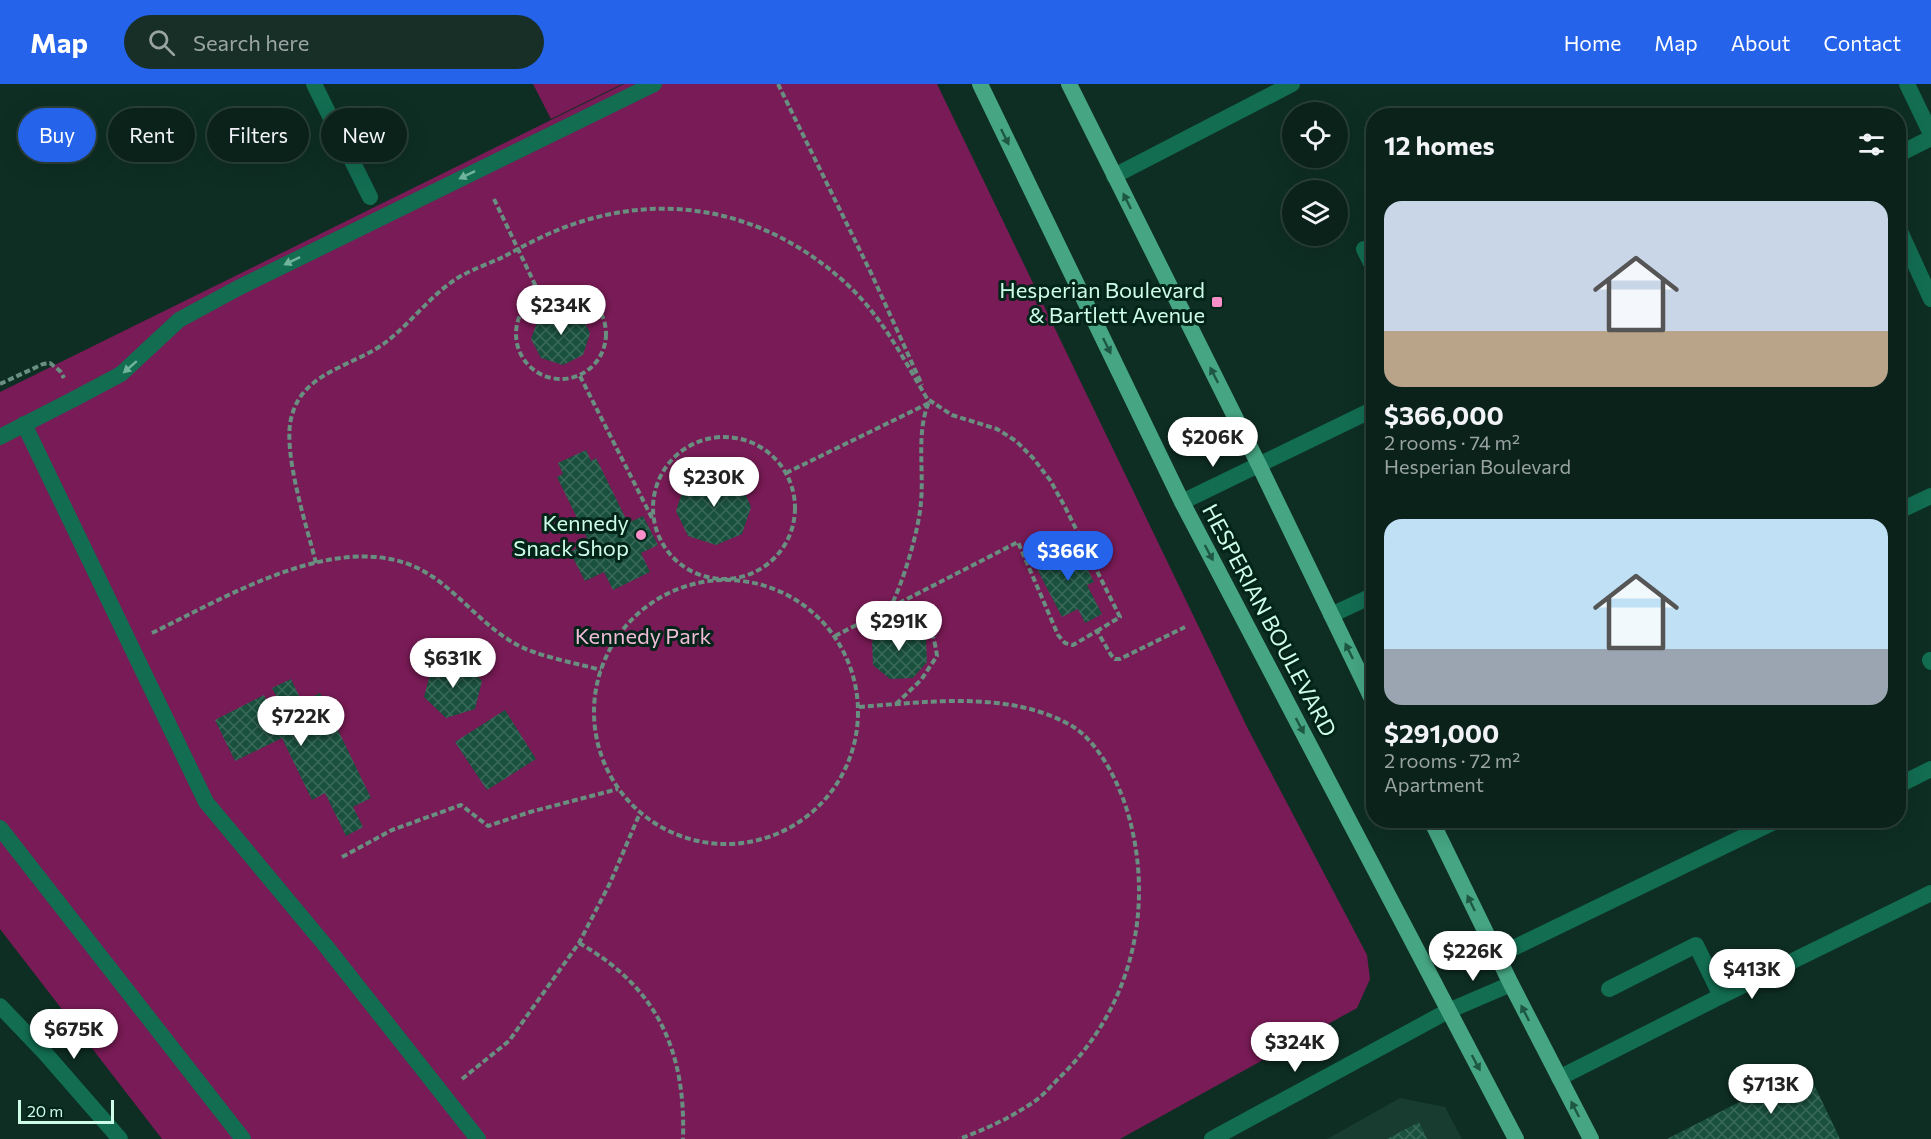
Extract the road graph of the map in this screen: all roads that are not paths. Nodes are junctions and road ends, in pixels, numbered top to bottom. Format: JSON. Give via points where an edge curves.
{"nodes":[{"id":1,"x":314,"y":84,"type":"edge"},
{"id":2,"x":654,"y":84,"type":"edge"},
{"id":3,"x":980,"y":84,"type":"edge"},
{"id":4,"x":1069,"y":84,"type":"edge"},
{"id":5,"x":1292,"y":84,"type":"edge"},
{"id":6,"x":1907,"y":84,"type":"edge"},
{"id":7,"x":1931,"y":136,"type":"edge"},
{"id":8,"x":1906,"y":150,"type":"edge"},
{"id":9,"x":1114,"y":176,"type":"junction"},
{"id":10,"x":370,"y":196,"type":"dead end"},
{"id":11,"x":1906,"y":244,"type":"edge"},
{"id":12,"x":1364,"y":249,"type":"dead end"},
{"id":13,"x":1366,"y":253,"type":"edge"},
{"id":14,"x":1931,"y":299,"type":"edge"},
{"id":15,"x":1366,"y":413,"type":"edge"},
{"id":16,"x":24,"y":424,"type":"junction"},
{"id":17,"x":0,"y":437,"type":"edge"},
{"id":18,"x":1259,"y":465,"type":"junction"},
{"id":19,"x":1931,"y":496,"type":"edge"},
{"id":20,"x":1182,"y":501,"type":"junction"},
{"id":21,"x":1906,"y":508,"type":"edge"},
{"id":22,"x":1366,"y":599,"type":"edge"},
{"id":23,"x":1331,"y":615,"type":"junction"},
{"id":24,"x":1366,"y":687,"type":"edge"},
{"id":25,"x":1931,"y":769,"type":"edge"},
{"id":26,"x":1906,"y":782,"type":"edge"},
{"id":27,"x":0,"y":828,"type":"edge"},
{"id":28,"x":1435,"y":828,"type":"edge"},
{"id":29,"x":1761,"y":828,"type":"edge"},
{"id":30,"x":1931,"y":893,"type":"edge"},
{"id":31,"x":1497,"y":956,"type":"junction"},
{"id":32,"x":1511,"y":984,"type":"junction"},
{"id":33,"x":1610,"y":989,"type":"dead end"},
{"id":34,"x":1721,"y":996,"type":"junction"},
{"id":35,"x":0,"y":1006,"type":"edge"},
{"id":36,"x":1448,"y":1011,"type":"junction"},
{"id":37,"x":7,"y":1022,"type":"edge"},
{"id":38,"x":1559,"y":1078,"type":"junction"},
{"id":39,"x":120,"y":1139,"type":"edge"},
{"id":40,"x":243,"y":1139,"type":"edge"},
{"id":41,"x":478,"y":1139,"type":"edge"},
{"id":42,"x":1212,"y":1139,"type":"edge"},
{"id":43,"x":1516,"y":1139,"type":"edge"},
{"id":44,"x":1591,"y":1139,"type":"edge"}],
"edges":[{"from":1,"to":10,"type":"street"},
{"from":2,"to":16,"type":"street","one_way":true,"via":[[238,288],[179,320],[121,375],[71,392]]},
{"from":3,"to":20,"type":"main road","name":"HESPERIAN BOULEVARD","one_way":true},
{"from":4,"to":9,"type":"main road"},
{"from":5,"to":9,"type":"street"},
{"from":6,"to":7,"type":"street"},
{"from":7,"to":8,"type":"street"},
{"from":18,"to":9,"type":"main road","one_way":true},
{"from":11,"to":14,"type":"street"},
{"from":12,"to":13,"type":"street"},
{"from":15,"to":18,"type":"street"},
{"from":16,"to":17,"type":"street"},
{"from":16,"to":41,"type":"street","via":[[206,802]]},
{"from":18,"to":20,"type":"street"},
{"from":18,"to":23,"type":"main road"},
{"from":19,"to":21,"type":"street"},
{"from":20,"to":36,"type":"main road","name":"HESPERIAN BOULEVARD","one_way":true},
{"from":22,"to":23,"type":"street"},
{"from":24,"to":23,"type":"main road","one_way":true},
{"from":25,"to":26,"type":"street"},
{"from":27,"to":40,"type":"street"},
{"from":31,"to":28,"type":"main road","one_way":true},
{"from":29,"to":31,"type":"street"},
{"from":30,"to":34,"type":"street"},
{"from":31,"to":32,"type":"main road"},
{"from":32,"to":36,"type":"street"},
{"from":38,"to":32,"type":"main road","one_way":true},
{"from":33,"to":34,"type":"street","via":[[1696,945]]},
{"from":34,"to":38,"type":"street"},
{"from":35,"to":37,"type":"street"},
{"from":36,"to":42,"type":"street"},
{"from":36,"to":43,"type":"main road","name":"HESPERIAN BOULEVARD","one_way":true},
{"from":37,"to":39,"type":"street","via":[[45,1053]]},
{"from":44,"to":38,"type":"main road","one_way":true}]}
